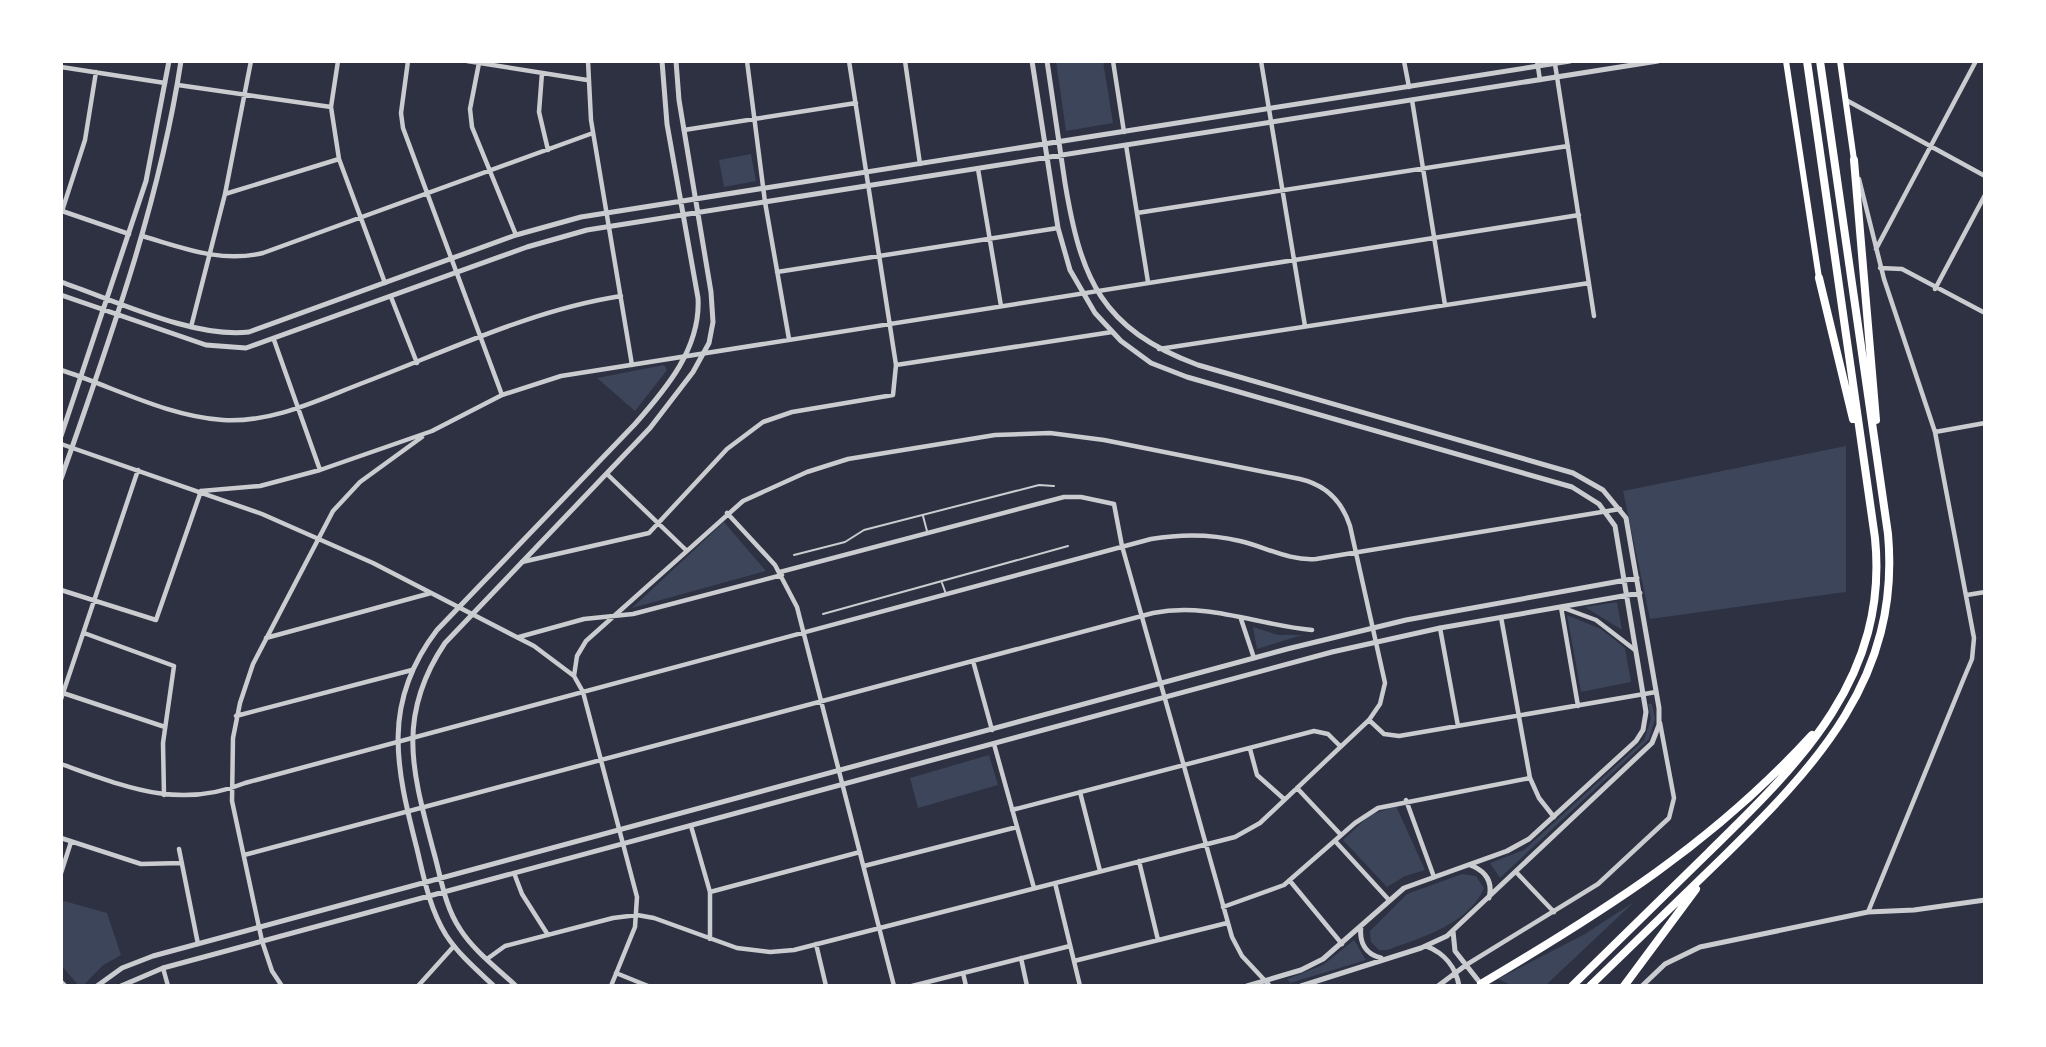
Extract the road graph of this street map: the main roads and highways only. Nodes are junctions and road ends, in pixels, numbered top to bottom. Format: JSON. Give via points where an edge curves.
{"nodes":[{"id":1,"x":1786,"y":61,"type":"edge"},
{"id":2,"x":1807,"y":61,"type":"edge"},
{"id":3,"x":1820,"y":61,"type":"edge"},
{"id":4,"x":1840,"y":61,"type":"edge"},
{"id":5,"x":1854,"y":160,"type":"joint"},
{"id":6,"x":1819,"y":278,"type":"joint"},
{"id":7,"x":1861,"y":449,"type":"junction"},
{"id":8,"x":1885,"y":517,"type":"junction"},
{"id":9,"x":1836,"y":709,"type":"junction"},
{"id":10,"x":1728,"y":852,"type":"junction"},
{"id":11,"x":1481,"y":984,"type":"edge"},
{"id":12,"x":1572,"y":986,"type":"edge"},
{"id":13,"x":1590,"y":986,"type":"edge"},
{"id":14,"x":1624,"y":986,"type":"edge"}],
"edges":[{"from":1,"to":6,"type":"main road"},
{"from":2,"to":7,"type":"highway"},
{"from":3,"to":8,"type":"highway"},
{"from":4,"to":5,"type":"main road"},
{"from":5,"to":8,"type":"highway"},
{"from":6,"to":7,"type":"highway"},
{"from":7,"to":9,"type":"highway","via":[[1875,538],[1877,587],[1864,646]]},
{"from":8,"to":10,"type":"highway","via":[[1890,551],[1888,597],[1877,650],[1861,689],[1812,764]]},
{"from":9,"to":11,"type":"highway","via":[[1776,773],[1686,852],[1617,903]]},
{"from":9,"to":12,"type":"highway","via":[[1779,783]]},
{"from":10,"to":13,"type":"highway"},
{"from":10,"to":14,"type":"highway"}]}
